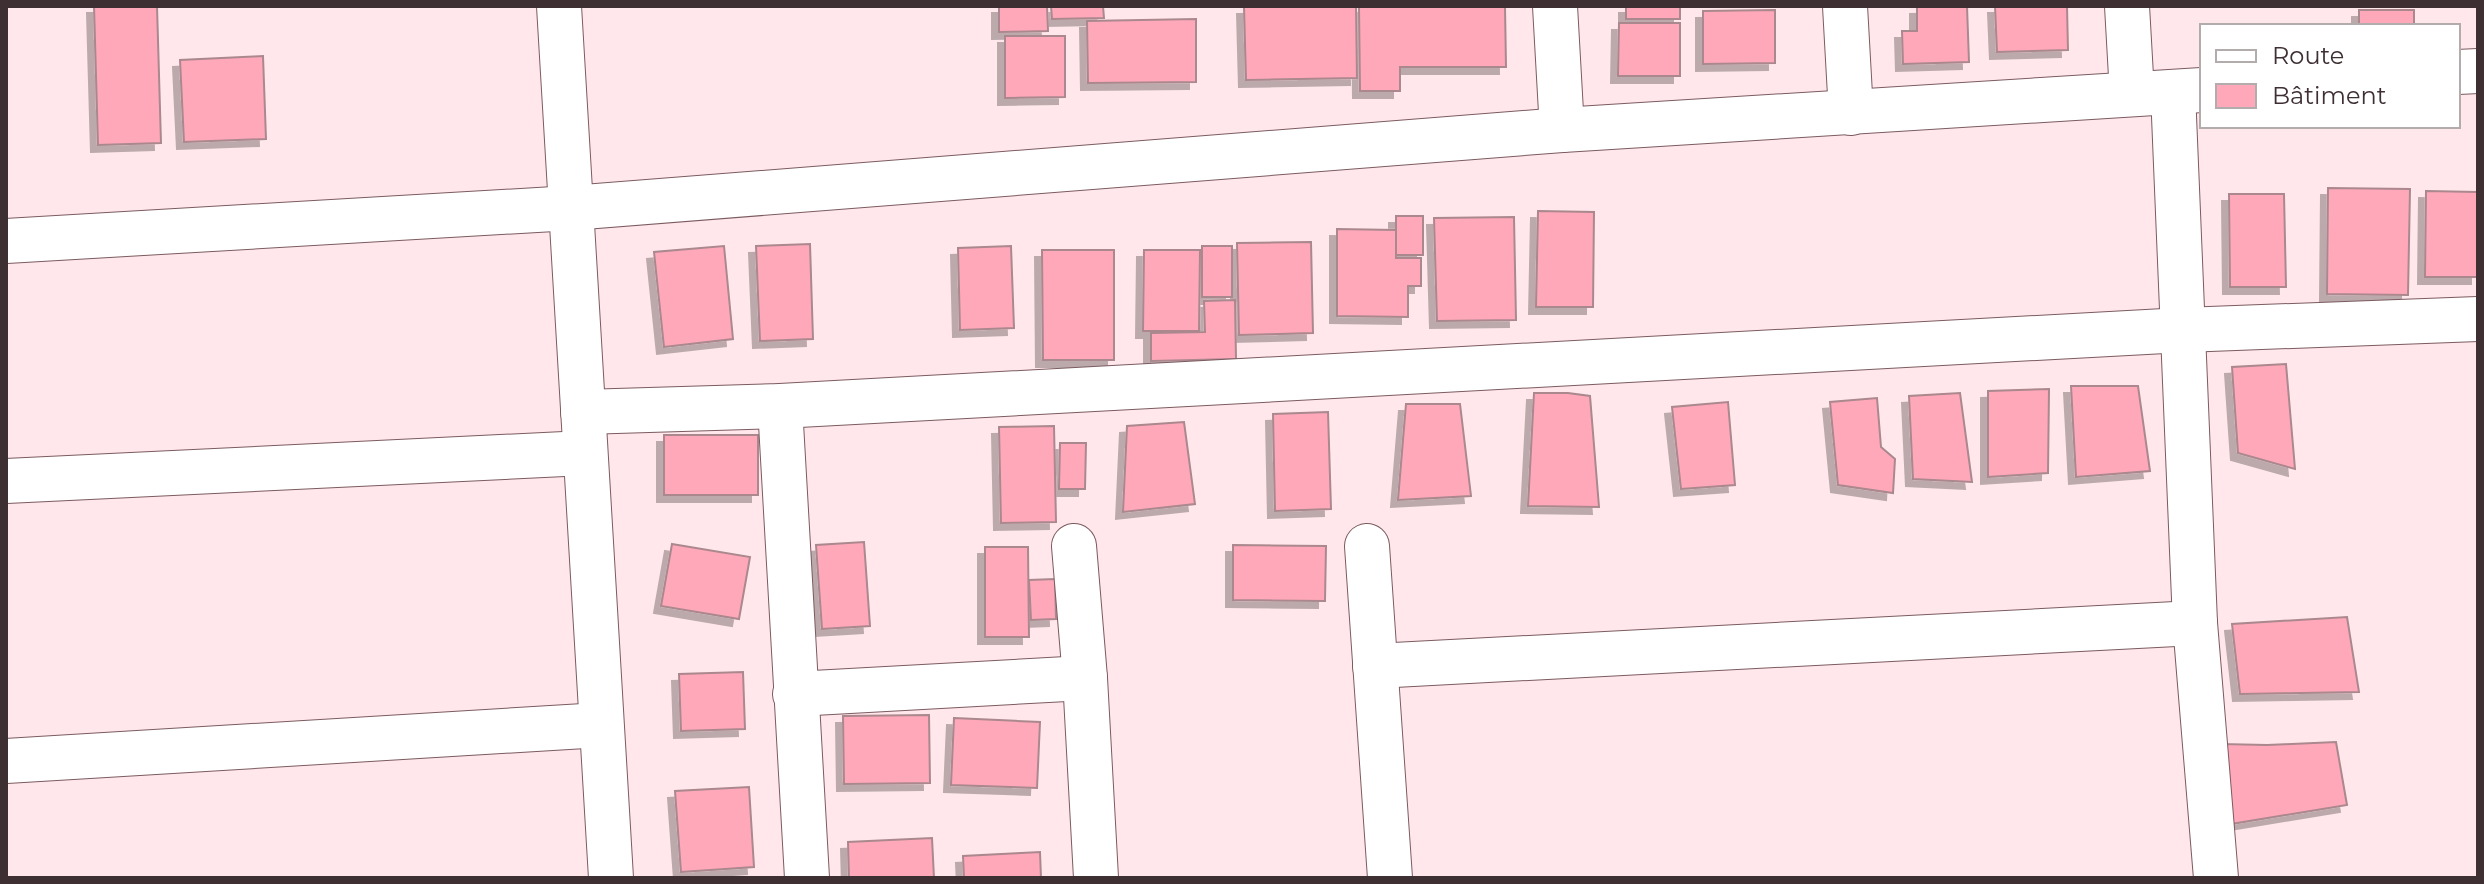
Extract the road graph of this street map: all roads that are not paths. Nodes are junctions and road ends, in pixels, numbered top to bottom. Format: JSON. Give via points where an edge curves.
{"nodes":[{"id":1,"x":559,"y":6,"type":"edge"},
{"id":2,"x":1555,"y":6,"type":"edge"},
{"id":3,"x":1845,"y":6,"type":"edge"},
{"id":4,"x":2127,"y":6,"type":"edge"},
{"id":5,"x":2169,"y":92,"type":"edge"},
{"id":6,"x":1851,"y":113,"type":"junction"},
{"id":7,"x":1562,"y":130,"type":"junction"},
{"id":8,"x":571,"y":208,"type":"junction"},
{"id":9,"x":6,"y":241,"type":"edge"},
{"id":10,"x":2478,"y":319,"type":"edge"},
{"id":11,"x":2183,"y":330,"type":"junction"},
{"id":12,"x":780,"y":406,"type":"junction"},
{"id":13,"x":584,"y":432,"type":"junction"},
{"id":14,"x":6,"y":481,"type":"edge"},
{"id":15,"x":1074,"y":546,"type":"dead end"},
{"id":16,"x":1367,"y":546,"type":"dead end"},
{"id":17,"x":2195,"y":623,"type":"junction"},
{"id":18,"x":1375,"y":666,"type":"junction"},
{"id":19,"x":1085,"y":678,"type":"junction"},
{"id":20,"x":795,"y":694,"type":"junction"},
{"id":21,"x":601,"y":725,"type":"junction"},
{"id":22,"x":6,"y":761,"type":"edge"},
{"id":23,"x":611,"y":878,"type":"edge"},
{"id":24,"x":807,"y":878,"type":"edge"},
{"id":25,"x":1096,"y":878,"type":"edge"},
{"id":26,"x":1390,"y":878,"type":"edge"},
{"id":27,"x":2216,"y":878,"type":"edge"}],
"edges":[{"from":1,"to":8,"type":"street"},
{"from":2,"to":7,"type":"street"},
{"from":3,"to":6,"type":"street"},
{"from":4,"to":5,"type":"street"},
{"from":5,"to":6,"type":"street"},
{"from":5,"to":11,"type":"street"},
{"from":6,"to":7,"type":"street"},
{"from":7,"to":8,"type":"street"},
{"from":8,"to":9,"type":"street"},
{"from":8,"to":13,"type":"street"},
{"from":10,"to":11,"type":"street"},
{"from":11,"to":12,"type":"street"},
{"from":11,"to":17,"type":"street"},
{"from":12,"to":13,"type":"street"},
{"from":12,"to":20,"type":"street"},
{"from":13,"to":14,"type":"street"},
{"from":13,"to":21,"type":"street"},
{"from":15,"to":19,"type":"street"},
{"from":16,"to":18,"type":"street"},
{"from":17,"to":18,"type":"street"},
{"from":17,"to":27,"type":"street"},
{"from":18,"to":26,"type":"street"},
{"from":19,"to":20,"type":"street"},
{"from":19,"to":25,"type":"street"},
{"from":20,"to":24,"type":"street"},
{"from":21,"to":22,"type":"street"},
{"from":21,"to":23,"type":"street"}]}
